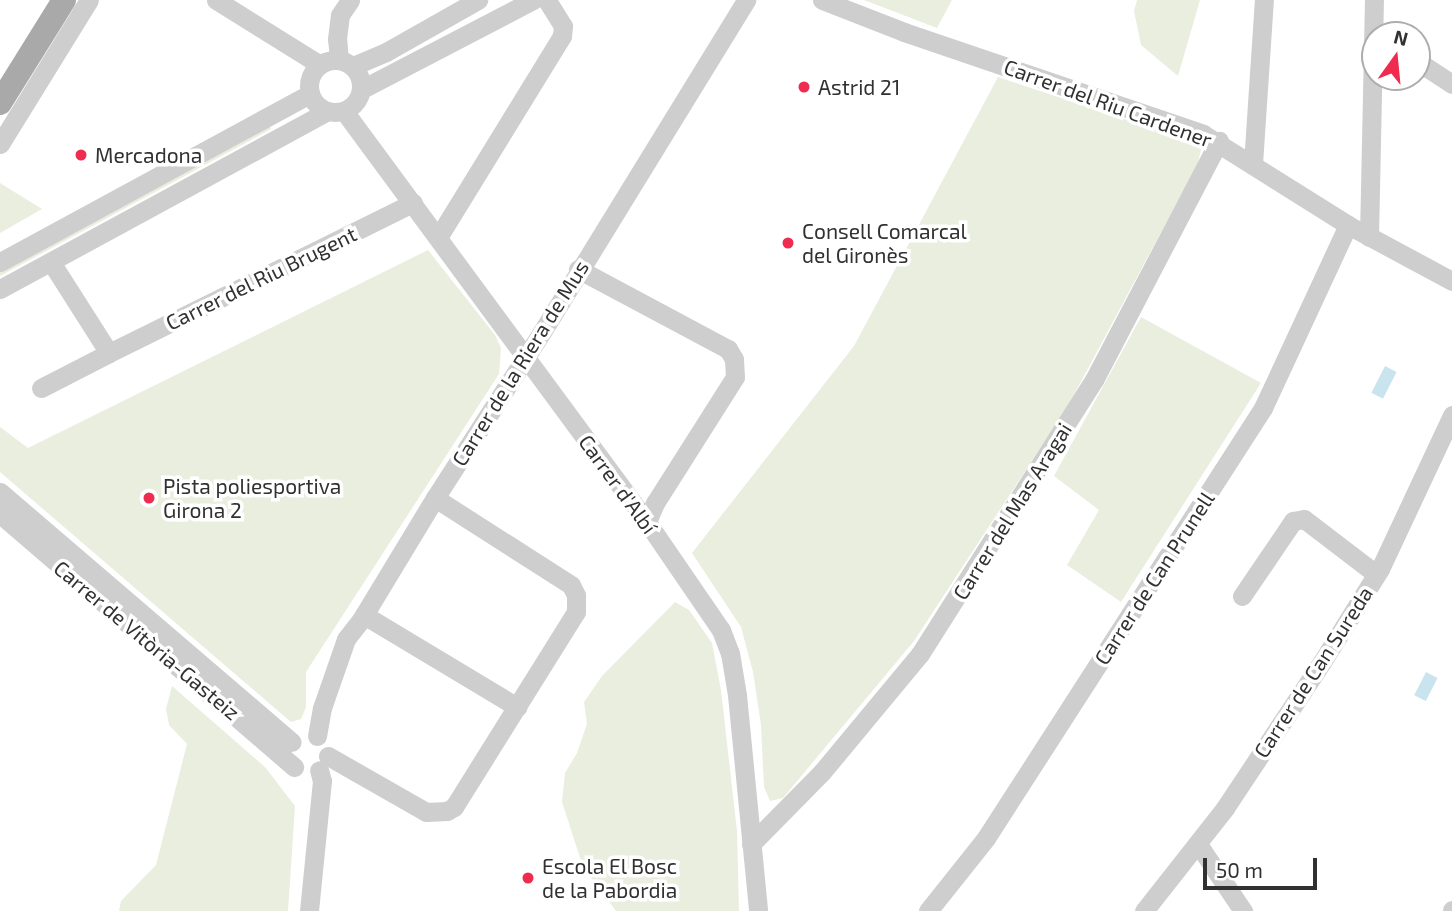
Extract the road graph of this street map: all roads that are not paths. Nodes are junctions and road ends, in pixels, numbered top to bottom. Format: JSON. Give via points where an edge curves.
{"nodes":[{"id":1,"x":64,"y":0,"type":"edge"},
{"id":2,"x":89,"y":0,"type":"edge"},
{"id":3,"x":216,"y":0,"type":"edge"},
{"id":4,"x":350,"y":0,"type":"edge"},
{"id":5,"x":478,"y":0,"type":"edge"},
{"id":6,"x":533,"y":0,"type":"edge"},
{"id":7,"x":746,"y":0,"type":"edge"},
{"id":8,"x":822,"y":0,"type":"edge"},
{"id":9,"x":1264,"y":0,"type":"edge"},
{"id":10,"x":1373,"y":2,"type":"edge"},
{"id":11,"x":550,"y":5,"type":"edge"},
{"id":12,"x":1382,"y":21,"type":"edge"},
{"id":13,"x":346,"y":63,"type":"junction"},
{"id":14,"x":319,"y":64,"type":"junction"},
{"id":15,"x":1431,"y":70,"type":"edge"},
{"id":16,"x":1452,"y":83,"type":"edge"},
{"id":17,"x":362,"y":89,"type":"junction"},
{"id":18,"x":310,"y":94,"type":"junction"},
{"id":19,"x":0,"y":103,"type":"edge"},
{"id":20,"x":336,"y":111,"type":"junction"},
{"id":21,"x":1219,"y":141,"type":"junction"},
{"id":22,"x":0,"y":144,"type":"edge"},
{"id":23,"x":1253,"y":164,"type":"junction"},
{"id":24,"x":414,"y":203,"type":"junction"},
{"id":25,"x":1348,"y":225,"type":"junction"},
{"id":26,"x":439,"y":236,"type":"junction"},
{"id":27,"x":1368,"y":237,"type":"junction"},
{"id":28,"x":3,"y":259,"type":"edge"},
{"id":29,"x":51,"y":262,"type":"junction"},
{"id":30,"x":579,"y":269,"type":"junction"},
{"id":31,"x":1452,"y":281,"type":"edge"},
{"id":32,"x":0,"y":289,"type":"edge"},
{"id":33,"x":109,"y":353,"type":"junction"},
{"id":34,"x":526,"y":356,"type":"junction"},
{"id":35,"x":41,"y":388,"type":"dead end"},
{"id":36,"x":1452,"y":415,"type":"edge"},
{"id":37,"x":0,"y":492,"type":"edge"},
{"id":38,"x":435,"y":498,"type":"junction"},
{"id":39,"x":0,"y":514,"type":"edge"},
{"id":40,"x":647,"y":522,"type":"junction"},
{"id":41,"x":1376,"y":574,"type":"junction"},
{"id":42,"x":1242,"y":596,"type":"dead end"},
{"id":43,"x":364,"y":615,"type":"junction"},
{"id":44,"x":517,"y":707,"type":"junction"},
{"id":45,"x":317,"y":736,"type":"junction"},
{"id":46,"x":292,"y":742,"type":"junction"},
{"id":47,"x":323,"y":763,"type":"junction"},
{"id":48,"x":294,"y":767,"type":"junction"},
{"id":49,"x":751,"y":844,"type":"junction"},
{"id":50,"x":1198,"y":844,"type":"junction"},
{"id":51,"x":309,"y":911,"type":"edge"},
{"id":52,"x":758,"y":911,"type":"edge"},
{"id":53,"x":928,"y":911,"type":"edge"},
{"id":54,"x":1144,"y":911,"type":"edge"},
{"id":55,"x":1243,"y":911,"type":"edge"}],
"edges":[{"from":1,"to":19,"type":"main road"},
{"from":2,"to":22,"type":"street"},
{"from":3,"to":14,"type":"street"},
{"from":4,"to":13,"type":"street","via":[[340,15],[337,39]]},
{"from":5,"to":13,"type":"street","via":[[386,52]]},
{"from":6,"to":17,"type":"street"},
{"from":7,"to":30,"type":"street","name":"Carrer de la Riera de Mus"},
{"from":8,"to":21,"type":"street","name":"Carrer del Riu Cardener"},
{"from":9,"to":23,"type":"street"},
{"from":10,"to":12,"type":"street"},
{"from":10,"to":27,"type":"street"},
{"from":11,"to":26,"type":"street","via":[[563,26],[562,36]]},
{"from":13,"to":14,"type":"street"},
{"from":13,"to":17,"type":"street","via":[[360,76]]},
{"from":14,"to":18,"type":"street","via":[[310,79]]},
{"from":15,"to":16,"type":"street"},
{"from":17,"to":20,"type":"street","via":[[356,103]]},
{"from":18,"to":20,"type":"street","via":[[318,106]]},
{"from":18,"to":28,"type":"street"},
{"from":20,"to":24,"type":"street","name":"Carrer d'Albí"},
{"from":20,"to":29,"type":"street"},
{"from":21,"to":23,"type":"street","name":"Carrer del Riu Cardener"},
{"from":21,"to":49,"type":"street","name":"Carrer del Mas Aragai","via":[[1094,380],[920,654],[822,772]]},
{"from":23,"to":25,"type":"street","name":"Carrer del Riu Cardener"},
{"from":24,"to":26,"type":"street","name":"Carrer d'Albí"},
{"from":24,"to":33,"type":"street","name":"Carrer del Riu Brugent"},
{"from":25,"to":27,"type":"street","name":"Carrer del Riu Cardener"},
{"from":25,"to":53,"type":"street","name":"Carrer de Can Prunell","via":[[1263,408],[986,838]]},
{"from":26,"to":34,"type":"street","name":"Carrer d'Albí"},
{"from":27,"to":31,"type":"street","name":"Carrer del Riu Cardener"},
{"from":29,"to":32,"type":"street"},
{"from":29,"to":33,"type":"street"},
{"from":30,"to":34,"type":"street","name":"Carrer de la Riera de Mus"},
{"from":30,"to":40,"type":"street","via":[[728,349],[734,359],[735,377]]},
{"from":33,"to":35,"type":"street","name":"Carrer del Riu Brugent"},
{"from":34,"to":38,"type":"street","name":"Carrer de la Riera de Mus"},
{"from":34,"to":40,"type":"street","name":"Carrer d'Albí"},
{"from":36,"to":41,"type":"street","name":"Carrer de Can Sureda"},
{"from":37,"to":46,"type":"street","name":"Carrer de Vitòria-Gasteiz"},
{"from":38,"to":43,"type":"street","name":"Carrer de la Riera de Mus"},
{"from":38,"to":44,"type":"street","via":[[571,585],[576,595],[576,612]]},
{"from":39,"to":48,"type":"street","name":"Carrer de Vitòria-Gasteiz"},
{"from":40,"to":49,"type":"street","name":"Carrer d'Albí","via":[[721,630],[730,653]]},
{"from":41,"to":42,"type":"street","via":[[1304,519],[1293,521]]},
{"from":41,"to":50,"type":"street","name":"Carrer de Can Sureda"},
{"from":43,"to":44,"type":"street"},
{"from":43,"to":45,"type":"street","name":"Carrer de la Riera de Mus","via":[[346,639]]},
{"from":44,"to":47,"type":"street","via":[[454,807],[437,814]]},
{"from":45,"to":46,"type":"street","via":[[304,734]]},
{"from":45,"to":47,"type":"street","via":[[325,744]]},
{"from":46,"to":48,"type":"street","via":[[288,755]]},
{"from":47,"to":48,"type":"street","via":[[305,773]]},
{"from":47,"to":51,"type":"street"},
{"from":49,"to":52,"type":"street","name":"Carrer d'Albí"},
{"from":50,"to":54,"type":"street","name":"Carrer de Can Sureda"},
{"from":50,"to":55,"type":"street"}]}
